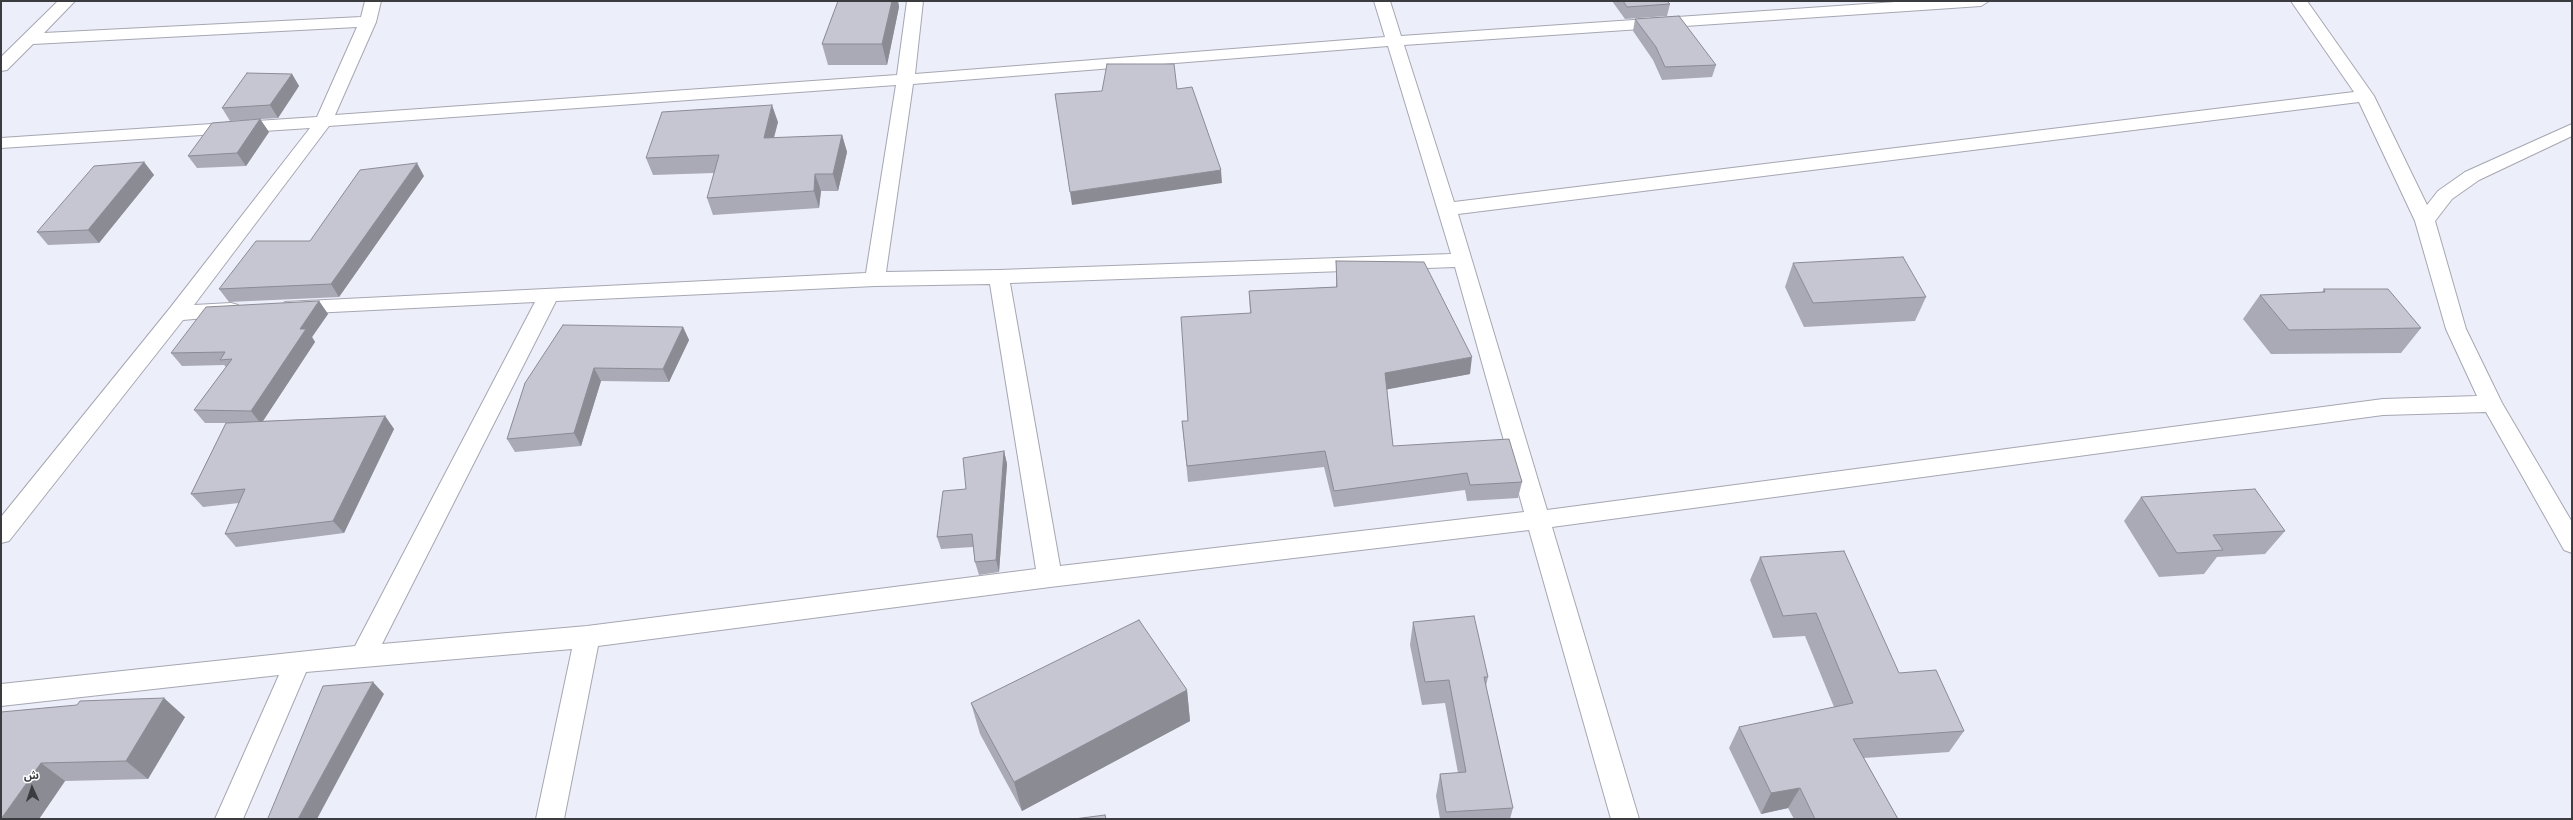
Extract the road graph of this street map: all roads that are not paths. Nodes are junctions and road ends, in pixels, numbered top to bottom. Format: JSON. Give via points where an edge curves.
{"nodes":[{"id":1,"x":67,"y":1,"type":"edge"},
{"id":2,"x":373,"y":1,"type":"edge"},
{"id":3,"x":915,"y":1,"type":"edge"},
{"id":4,"x":1382,"y":1,"type":"edge"},
{"id":5,"x":1981,"y":1,"type":"edge"},
{"id":6,"x":2299,"y":1,"type":"edge"},
{"id":7,"x":1927,"y":3,"type":"edge"},
{"id":8,"x":368,"y":22,"type":"junction"},
{"id":9,"x":28,"y":39,"type":"junction"},
{"id":10,"x":1394,"y":41,"type":"junction"},
{"id":11,"x":1,"y":66,"type":"edge"},
{"id":12,"x":905,"y":79,"type":"junction"},
{"id":13,"x":2365,"y":96,"type":"junction"},
{"id":14,"x":324,"y":121,"type":"junction"},
{"id":15,"x":2572,"y":129,"type":"edge"},
{"id":16,"x":1,"y":143,"type":"edge"},
{"id":17,"x":1447,"y":209,"type":"junction"},
{"id":18,"x":2425,"y":221,"type":"junction"},
{"id":19,"x":1463,"y":260,"type":"junction"},
{"id":20,"x":999,"y":277,"type":"junction"},
{"id":21,"x":875,"y":279,"type":"junction"},
{"id":22,"x":549,"y":295,"type":"junction"},
{"id":23,"x":272,"y":308,"type":"edge"},
{"id":24,"x":248,"y":310,"type":"edge"},
{"id":25,"x":177,"y":313,"type":"junction"},
{"id":26,"x":2492,"y":404,"type":"junction"},
{"id":27,"x":1539,"y":520,"type":"junction"},
{"id":28,"x":1,"y":534,"type":"edge"},
{"id":29,"x":2572,"y":543,"type":"edge"},
{"id":30,"x":1050,"y":577,"type":"junction"},
{"id":31,"x":587,"y":637,"type":"junction"},
{"id":32,"x":362,"y":656,"type":"junction"},
{"id":33,"x":298,"y":662,"type":"junction"},
{"id":34,"x":1,"y":695,"type":"edge"},
{"id":35,"x":229,"y":819,"type":"edge"},
{"id":36,"x":550,"y":819,"type":"edge"},
{"id":37,"x":1625,"y":819,"type":"edge"}],
"edges":[{"from":1,"to":9,"type":"street"},
{"from":2,"to":8,"type":"street"},
{"from":3,"to":12,"type":"street"},
{"from":4,"to":10,"type":"street"},
{"from":5,"to":7,"type":"street"},
{"from":6,"to":13,"type":"street"},
{"from":7,"to":10,"type":"street"},
{"from":8,"to":9,"type":"street"},
{"from":8,"to":14,"type":"street"},
{"from":9,"to":11,"type":"street"},
{"from":10,"to":12,"type":"street"},
{"from":10,"to":17,"type":"street"},
{"from":12,"to":14,"type":"street","via":[[646,100]]},
{"from":12,"to":21,"type":"street"},
{"from":13,"to":17,"type":"street"},
{"from":13,"to":18,"type":"street"},
{"from":14,"to":16,"type":"street"},
{"from":14,"to":25,"type":"street"},
{"from":15,"to":18,"type":"street","via":[[2472,176],[2445,196]]},
{"from":17,"to":19,"type":"street"},
{"from":18,"to":26,"type":"street","via":[[2456,329]]},
{"from":19,"to":20,"type":"street"},
{"from":19,"to":27,"type":"street"},
{"from":20,"to":21,"type":"street"},
{"from":20,"to":30,"type":"street"},
{"from":21,"to":22,"type":"street"},
{"from":22,"to":23,"type":"street"},
{"from":22,"to":32,"type":"street"},
{"from":24,"to":25,"type":"street"},
{"from":25,"to":28,"type":"street"},
{"from":26,"to":27,"type":"street","via":[[2383,407]]},
{"from":26,"to":29,"type":"street"},
{"from":27,"to":30,"type":"street"},
{"from":27,"to":37,"type":"street"},
{"from":30,"to":31,"type":"street"},
{"from":31,"to":32,"type":"street"},
{"from":31,"to":36,"type":"street"},
{"from":32,"to":33,"type":"street"},
{"from":33,"to":34,"type":"street"},
{"from":33,"to":35,"type":"street"}]}
